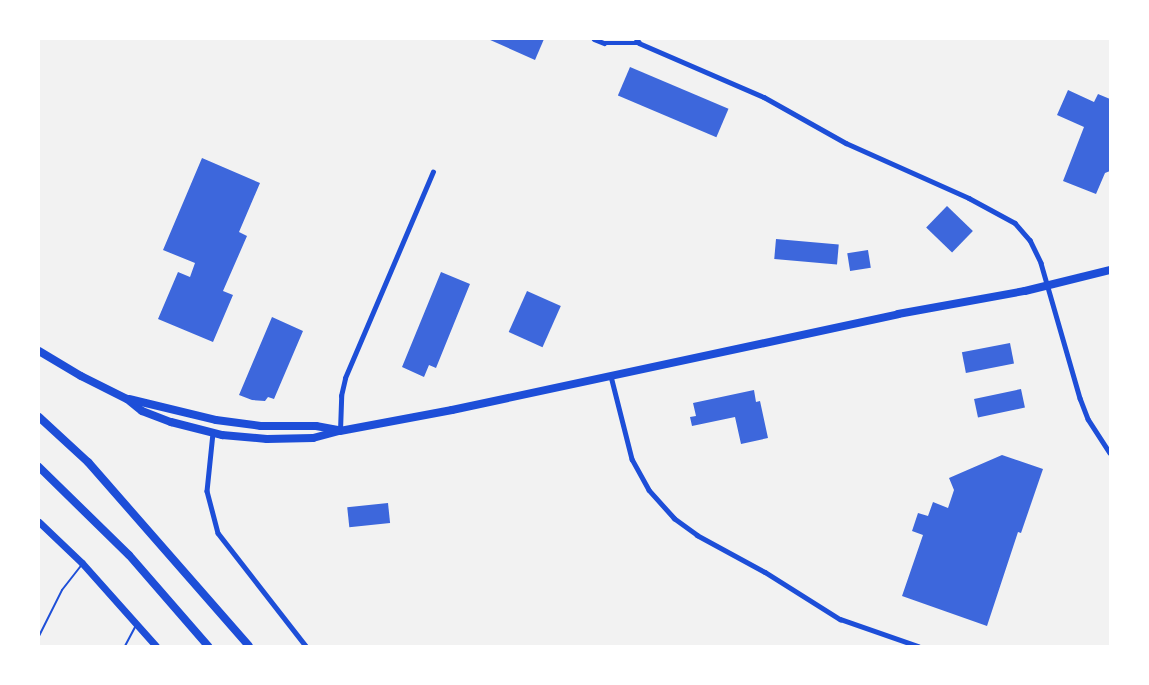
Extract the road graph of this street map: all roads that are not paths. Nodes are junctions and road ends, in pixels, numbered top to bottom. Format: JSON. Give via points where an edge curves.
{"nodes":[{"id":1,"x":594,"y":39,"type":"edge"},
{"id":2,"x":638,"y":41,"type":"edge"},
{"id":3,"x":433,"y":172,"type":"dead end"},
{"id":4,"x":1110,"y":270,"type":"edge"},
{"id":5,"x":1048,"y":284,"type":"junction"},
{"id":6,"x":39,"y":351,"type":"edge"},
{"id":7,"x":611,"y":376,"type":"junction"},
{"id":8,"x":128,"y":399,"type":"junction"},
{"id":9,"x":39,"y":417,"type":"edge"},
{"id":10,"x":340,"y":430,"type":"junction"},
{"id":11,"x":213,"y":433,"type":"junction"},
{"id":12,"x":1110,"y":453,"type":"edge"},
{"id":13,"x":39,"y":467,"type":"edge"},
{"id":14,"x":39,"y":522,"type":"edge"},
{"id":15,"x":82,"y":563,"type":"junction"},
{"id":16,"x":138,"y":623,"type":"junction"},
{"id":17,"x":39,"y":636,"type":"edge"},
{"id":18,"x":125,"y":646,"type":"edge"},
{"id":19,"x":156,"y":646,"type":"edge"},
{"id":20,"x":208,"y":646,"type":"edge"},
{"id":21,"x":249,"y":646,"type":"edge"},
{"id":22,"x":306,"y":646,"type":"edge"},
{"id":23,"x":918,"y":646,"type":"edge"}],
"edges":[{"from":1,"to":2,"type":"street","via":[[604,43]]},
{"from":2,"to":5,"type":"street","via":[[764,97],[846,143],[1005,217],[1030,240]]},
{"from":3,"to":10,"type":"street","via":[[345,378]]},
{"from":4,"to":5,"type":"main road"},
{"from":5,"to":7,"type":"main road"},
{"from":5,"to":12,"type":"street","via":[[1080,398],[1088,419]]},
{"from":6,"to":8,"type":"main road"},
{"from":7,"to":10,"type":"main road"},
{"from":7,"to":23,"type":"street","via":[[633,459],[649,490],[674,518],[840,619]]},
{"from":8,"to":10,"type":"main road","via":[[216,420]]},
{"from":8,"to":11,"type":"main road","via":[[155,417]]},
{"from":9,"to":21,"type":"highway","via":[[88,462]]},
{"from":10,"to":11,"type":"main road","via":[[292,439]]},
{"from":11,"to":22,"type":"street","via":[[207,491],[218,533]]},
{"from":13,"to":20,"type":"highway","via":[[129,555]]},
{"from":14,"to":15,"type":"main road"},
{"from":15,"to":16,"type":"main road"},
{"from":15,"to":17,"type":"lane","via":[[62,590]]},
{"from":16,"to":18,"type":"lane"},
{"from":16,"to":19,"type":"main road"}]}
